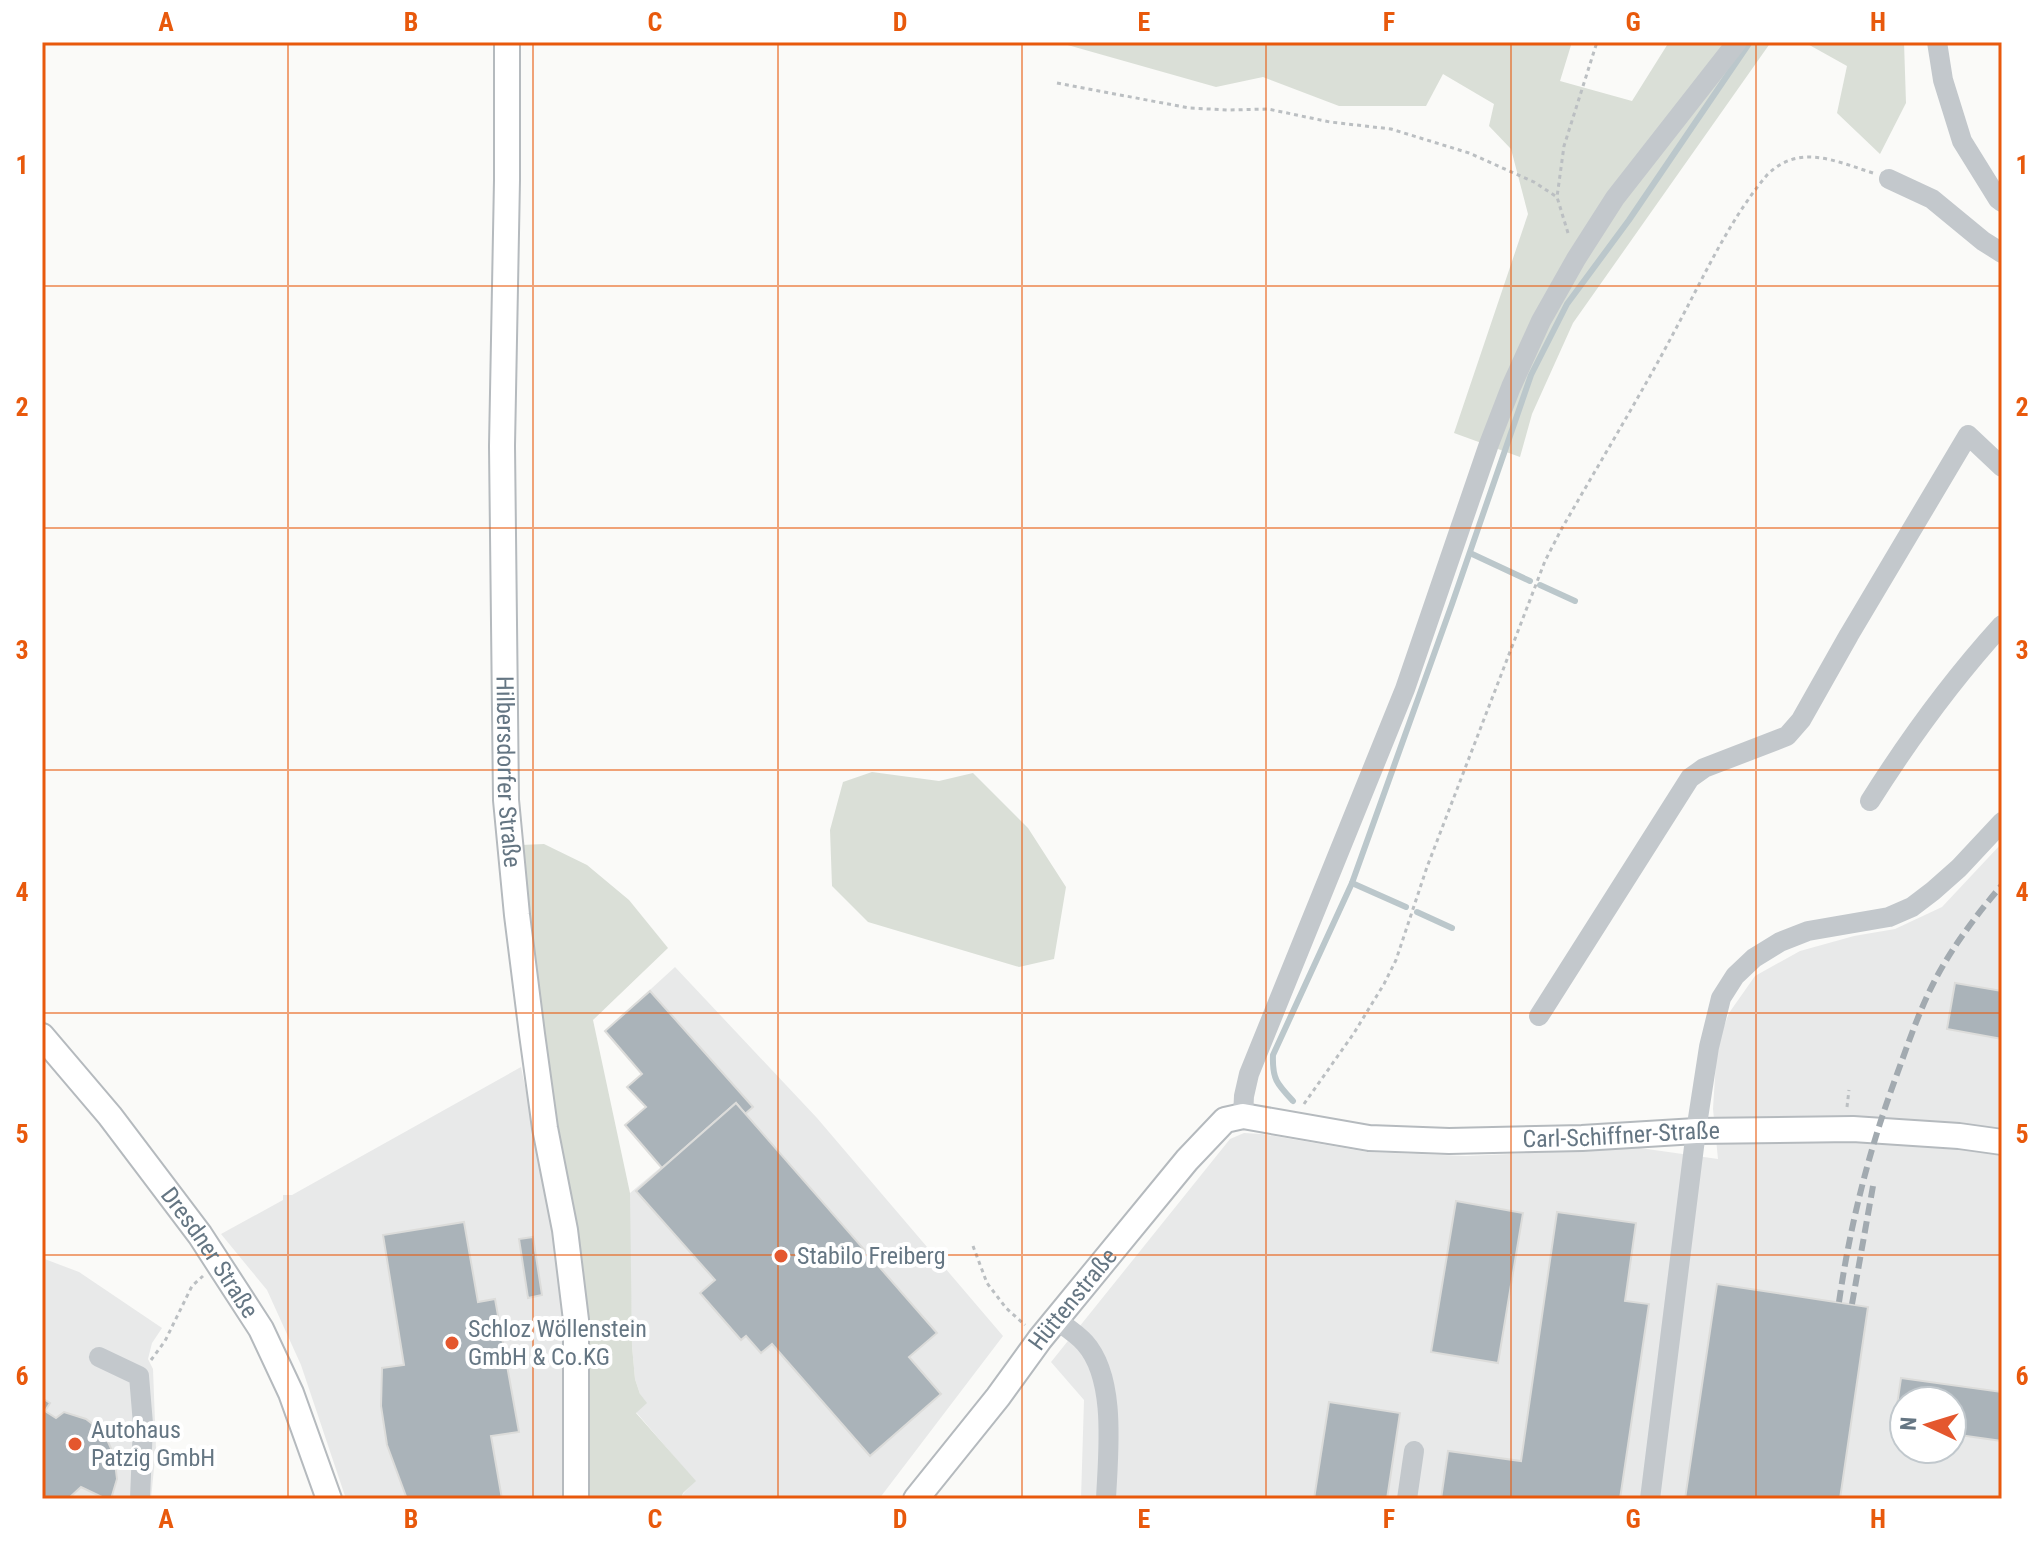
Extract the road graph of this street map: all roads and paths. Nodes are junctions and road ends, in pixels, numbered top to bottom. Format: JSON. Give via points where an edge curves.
{"nodes":[{"id":1,"x":507,"y":42,"type":"edge"},
{"id":2,"x":1597,"y":42,"type":"edge"},
{"id":3,"x":1737,"y":42,"type":"edge"},
{"id":4,"x":1937,"y":42,"type":"edge"},
{"id":5,"x":1057,"y":83,"type":"dead end"},
{"id":6,"x":1881,"y":176,"type":"joint"},
{"id":7,"x":1557,"y":197,"type":"junction"},
{"id":8,"x":2002,"y":202,"type":"edge"},
{"id":9,"x":2002,"y":253,"type":"edge"},
{"id":10,"x":1576,"y":259,"type":"junction"},
{"id":11,"x":2002,"y":467,"type":"edge"},
{"id":12,"x":2002,"y":625,"type":"edge"},
{"id":13,"x":1870,"y":801,"type":"dead end"},
{"id":14,"x":2002,"y":822,"type":"edge"},
{"id":15,"x":1539,"y":1016,"type":"dead end"},
{"id":16,"x":42,"y":1036,"type":"edge"},
{"id":17,"x":1243,"y":1116,"type":"junction"},
{"id":18,"x":1299,"y":1127,"type":"junction"},
{"id":19,"x":1696,"y":1131,"type":"junction"},
{"id":20,"x":2002,"y":1142,"type":"edge"},
{"id":21,"x":973,"y":1246,"type":"dead end"},
{"id":22,"x":218,"y":1263,"type":"junction"},
{"id":23,"x":1048,"y":1330,"type":"junction"},
{"id":24,"x":99,"y":1357,"type":"dead end"},
{"id":25,"x":139,"y":1376,"type":"junction"},
{"id":26,"x":1414,"y":1451,"type":"dead end"},
{"id":27,"x":140,"y":1499,"type":"edge"},
{"id":28,"x":329,"y":1499,"type":"edge"},
{"id":29,"x":576,"y":1499,"type":"edge"},
{"id":30,"x":916,"y":1499,"type":"edge"},
{"id":31,"x":1106,"y":1499,"type":"edge"},
{"id":32,"x":1407,"y":1499,"type":"edge"},
{"id":33,"x":1650,"y":1499,"type":"edge"}],
"edges":[{"from":1,"to":29,"type":"main road","name":"Hilbersdorfer Straße","via":[[502,446],[506,800],[532,1034],[576,1320]]},
{"from":2,"to":7,"type":"path","via":[[1564,146]]},
{"from":3,"to":10,"type":"street","via":[[1615,198]]},
{"from":4,"to":8,"type":"street","via":[[1962,141]]},
{"from":5,"to":7,"type":"path","via":[[1189,108],[1268,109],[1391,129],[1469,153]]},
{"from":6,"to":9,"type":"street","via":[[1932,199]]},
{"from":6,"to":18,"type":"path","via":[[1823,158],[1788,161],[1773,168],[1732,223],[1545,561],[1396,960],[1354,1033],[1304,1102]]},
{"from":7,"to":10,"type":"path"},
{"from":10,"to":17,"type":"street","via":[[1541,321],[1500,415],[1405,689],[1249,1074]]},
{"from":11,"to":15,"type":"street","via":[[1968,435],[1801,720],[1787,736],[1690,778]]},
{"from":12,"to":13,"type":"street","via":[[1906,744]]},
{"from":14,"to":19,"type":"street","via":[[1912,907],[1889,917],[1808,931],[1754,958],[1735,976],[1714,1022]]},
{"from":16,"to":22,"type":"main road","name":"Dresdner Straße","via":[[110,1116]]},
{"from":17,"to":18,"type":"main road","name":"Carl-Schiffner-Straße"},
{"from":17,"to":23,"type":"main road","name":"Hüttenstraße","via":[[1225,1120],[1204,1141]]},
{"from":18,"to":19,"type":"main road","name":"Carl-Schiffner-Straße","via":[[1369,1138],[1449,1141]]},
{"from":19,"to":20,"type":"main road","name":"Carl-Schiffner-Straße","via":[[1885,1130]]},
{"from":19,"to":33,"type":"street"},
{"from":21,"to":23,"type":"path","via":[[987,1283],[1006,1308]]},
{"from":22,"to":25,"type":"path","via":[[192,1286],[165,1341]]},
{"from":22,"to":28,"type":"main road","name":"Dresdner Straße","via":[[261,1329],[291,1393]]},
{"from":23,"to":30,"type":"main road","name":"Hüttenstraße"},
{"from":23,"to":31,"type":"street","via":[[1076,1334],[1097,1360],[1105,1385]]},
{"from":24,"to":25,"type":"street"},
{"from":25,"to":27,"type":"street"},
{"from":26,"to":32,"type":"street"}]}
